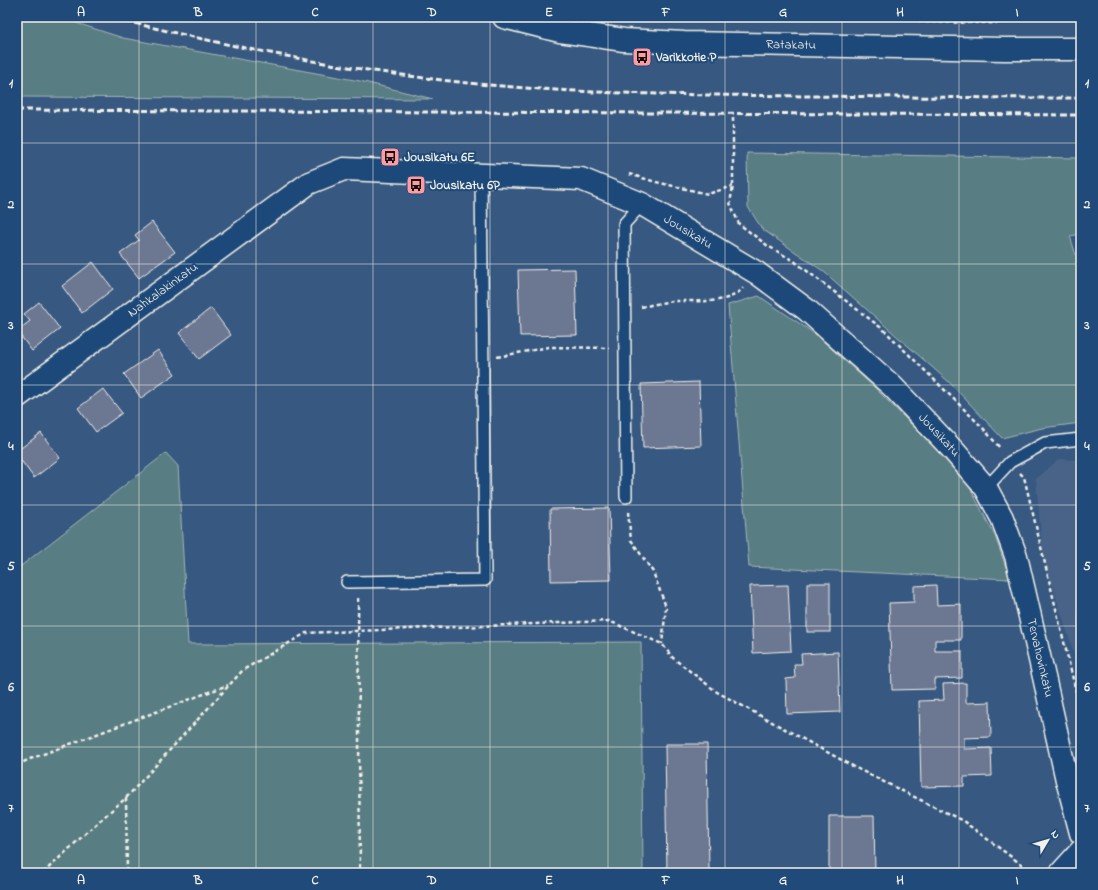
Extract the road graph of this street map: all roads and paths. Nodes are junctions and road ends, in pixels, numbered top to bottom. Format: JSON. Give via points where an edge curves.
{"nodes":[{"id":1,"x":504,"y":17,"type":"edge"},
{"id":2,"x":898,"y":17,"type":"edge"},
{"id":3,"x":1025,"y":17,"type":"edge"},
{"id":4,"x":1081,"y":49,"type":"edge"},
{"id":5,"x":481,"y":175,"type":"junction"},
{"id":6,"x":309,"y":183,"type":"joint"},
{"id":7,"x":642,"y":204,"type":"junction"},
{"id":8,"x":757,"y":273,"type":"junction"},
{"id":9,"x":624,"y":316,"type":"junction"},
{"id":10,"x":625,"y":348,"type":"junction"},
{"id":11,"x":483,"y":360,"type":"junction"},
{"id":12,"x":17,"y":397,"type":"edge"},
{"id":13,"x":1081,"y":439,"type":"edge"},
{"id":14,"x":986,"y":488,"type":"junction"},
{"id":15,"x":626,"y":497,"type":"joint"},
{"id":16,"x":352,"y":582,"type":"joint"},
{"id":17,"x":358,"y":630,"type":"junction"},
{"id":18,"x":662,"y":644,"type":"junction"},
{"id":19,"x":229,"y":685,"type":"junction"},
{"id":20,"x":17,"y":765,"type":"edge"},
{"id":21,"x":126,"y":798,"type":"junction"},
{"id":22,"x":1081,"y":833,"type":"edge"},
{"id":23,"x":1081,"y":851,"type":"edge"},
{"id":24,"x":43,"y":873,"type":"edge"},
{"id":25,"x":127,"y":873,"type":"edge"},
{"id":26,"x":360,"y":873,"type":"edge"},
{"id":27,"x":1034,"y":873,"type":"edge"},
{"id":28,"x":1061,"y":873,"type":"edge"}],
"edges":[{"from":1,"to":4,"type":"street","name":"Ratakatu","via":[[560,31],[624,40]]},
{"from":2,"to":3,"type":"path","via":[[925,22],[997,23]]},
{"from":5,"to":6,"type":"street","name":"Jousikatu","via":[[344,169]]},
{"from":5,"to":7,"type":"street","name":"Jousikatu","via":[[581,179]]},
{"from":5,"to":11,"type":"lane"},
{"from":6,"to":12,"type":"street","name":"Nahkalakinkatu"},
{"from":7,"to":8,"type":"street","name":"Jousikatu"},
{"from":7,"to":9,"type":"lane","via":[[624,224]]},
{"from":8,"to":9,"type":"path","via":[[738,294],[711,302],[674,301],[640,307]]},
{"from":8,"to":14,"type":"street","name":"Jousikatu","via":[[807,310],[892,386]]},
{"from":9,"to":10,"type":"lane"},
{"from":10,"to":11,"type":"path","via":[[549,347]]},
{"from":10,"to":15,"type":"lane"},
{"from":11,"to":16,"type":"lane","via":[[486,580]]},
{"from":13,"to":14,"type":"lane","via":[[1045,442],[1010,462]]},
{"from":14,"to":22,"type":"street","name":"Tervahovinkatu","via":[[1002,518],[1016,556]]},
{"from":15,"to":18,"type":"path","via":[[632,540],[653,572],[666,607]]},
{"from":16,"to":17,"type":"path"},
{"from":17,"to":18,"type":"path","via":[[610,621]]},
{"from":17,"to":19,"type":"path","via":[[306,633],[243,670]]},
{"from":17,"to":26,"type":"path"},
{"from":18,"to":27,"type":"path","via":[[673,658],[717,692],[860,770],[963,821]]},
{"from":19,"to":20,"type":"path"},
{"from":19,"to":21,"type":"path"},
{"from":21,"to":24,"type":"path"},
{"from":21,"to":25,"type":"path"},
{"from":23,"to":28,"type":"street"}]}
